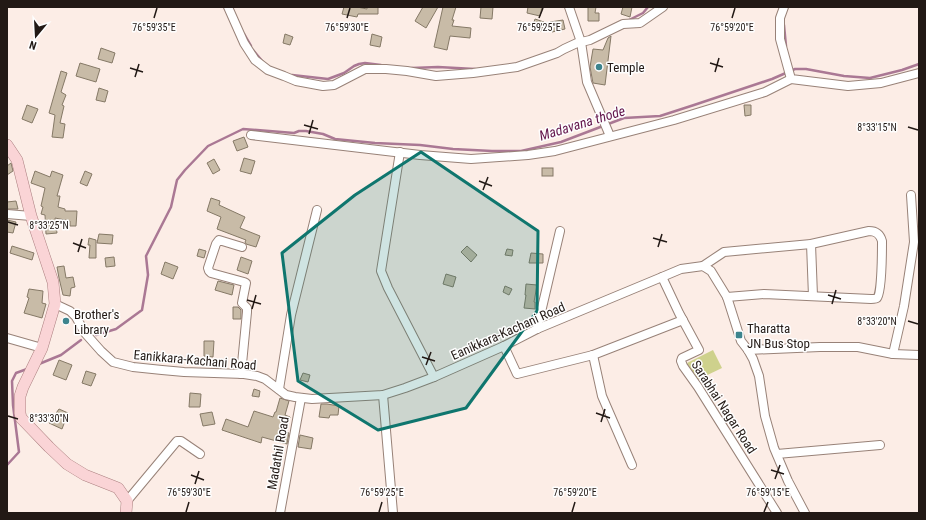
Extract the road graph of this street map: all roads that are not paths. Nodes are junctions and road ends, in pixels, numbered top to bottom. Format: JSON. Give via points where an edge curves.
{"nodes":[{"id":1,"x":228,"y":7,"type":"edge"},
{"id":2,"x":569,"y":7,"type":"edge"},
{"id":3,"x":663,"y":7,"type":"edge"},
{"id":4,"x":784,"y":7,"type":"edge"},
{"id":5,"x":581,"y":42,"type":"junction"},
{"id":6,"x":919,"y":73,"type":"edge"},
{"id":7,"x":791,"y":79,"type":"junction"},
{"id":8,"x":251,"y":135,"type":"dead end"},
{"id":9,"x":610,"y":136,"type":"junction"},
{"id":10,"x":9,"y":152,"type":"edge"},
{"id":11,"x":400,"y":152,"type":"junction"},
{"id":12,"x":911,"y":195,"type":"dead end"},
{"id":13,"x":317,"y":210,"type":"dead end"},
{"id":14,"x":7,"y":214,"type":"edge"},
{"id":15,"x":31,"y":216,"type":"junction"},
{"id":16,"x":560,"y":231,"type":"dead end"},
{"id":17,"x":811,"y":244,"type":"junction"},
{"id":18,"x":242,"y":247,"type":"dead end"},
{"id":19,"x":703,"y":266,"type":"junction"},
{"id":20,"x":662,"y":277,"type":"junction"},
{"id":21,"x":813,"y":296,"type":"junction"},
{"id":22,"x":727,"y":297,"type":"junction"},
{"id":23,"x":55,"y":304,"type":"junction"},
{"id":24,"x":683,"y":320,"type":"junction"},
{"id":25,"x":537,"y":329,"type":"junction"},
{"id":26,"x":7,"y":338,"type":"edge"},
{"id":27,"x":504,"y":346,"type":"junction"},
{"id":28,"x":42,"y":348,"type":"junction"},
{"id":29,"x":748,"y":350,"type":"junction"},
{"id":30,"x":893,"y":354,"type":"junction"},
{"id":31,"x":593,"y":355,"type":"junction"},
{"id":32,"x":919,"y":355,"type":"edge"},
{"id":33,"x":241,"y":374,"type":"junction"},
{"id":34,"x":434,"y":377,"type":"junction"},
{"id":35,"x":279,"y":389,"type":"junction"},
{"id":36,"x":383,"y":395,"type":"junction"},
{"id":37,"x":301,"y":398,"type":"junction"},
{"id":38,"x":880,"y":445,"type":"dead end"},
{"id":39,"x":200,"y":454,"type":"dead end"},
{"id":40,"x":777,"y":454,"type":"junction"},
{"id":41,"x":632,"y":465,"type":"dead end"},
{"id":42,"x":128,"y":501,"type":"junction"},
{"id":43,"x":126,"y":513,"type":"edge"},
{"id":44,"x":280,"y":513,"type":"edge"},
{"id":45,"x":393,"y":513,"type":"edge"},
{"id":46,"x":776,"y":513,"type":"edge"},
{"id":47,"x":805,"y":513,"type":"edge"}],
"edges":[{"from":1,"to":5,"type":"street","via":[[244,43],[255,60],[268,70],[296,81],[323,86],[334,85],[365,69],[406,70],[436,76],[516,68]]},
{"from":2,"to":5,"type":"street"},
{"from":3,"to":5,"type":"street","via":[[640,23],[623,24]]},
{"from":4,"to":7,"type":"street","via":[[780,18],[780,39]]},
{"from":5,"to":9,"type":"street","via":[[587,82]]},
{"from":6,"to":7,"type":"street","via":[[882,83],[848,86]]},
{"from":7,"to":9,"type":"street","via":[[765,92],[674,120]]},
{"from":8,"to":11,"type":"street"},
{"from":9,"to":11,"type":"street","via":[[555,151],[528,155],[471,159]]},
{"from":10,"to":15,"type":"main road","via":[[17,160]]},
{"from":11,"to":34,"type":"street","via":[[381,271]]},
{"from":12,"to":30,"type":"street","via":[[914,242]]},
{"from":13,"to":35,"type":"street","via":[[291,315]]},
{"from":14,"to":15,"type":"street"},
{"from":15,"to":23,"type":"main road","via":[[53,282]]},
{"from":16,"to":25,"type":"street"},
{"from":17,"to":19,"type":"street","via":[[724,252]]},
{"from":17,"to":21,"type":"street"},
{"from":17,"to":21,"type":"street","via":[[869,231],[877,232],[882,241],[881,278],[877,298]]},
{"from":18,"to":33,"type":"street","via":[[219,240],[208,268],[211,273],[246,283],[242,303],[247,312]]},
{"from":19,"to":20,"type":"street","name":"Eanikkara-Kachani Road","via":[[681,269]]},
{"from":19,"to":22,"type":"street","via":[[711,271]]},
{"from":20,"to":24,"type":"street","name":"Sarabhai Nagar Road"},
{"from":20,"to":25,"type":"street","name":"Eanikkara-Kachani Road"},
{"from":21,"to":22,"type":"street","via":[[764,294]]},
{"from":22,"to":29,"type":"street","via":[[741,341]]},
{"from":23,"to":28,"type":"main road"},
{"from":23,"to":33,"type":"street","name":"Eanikkara-Kachani Road","via":[[70,311],[84,333],[113,362],[162,370]]},
{"from":24,"to":31,"type":"street"},
{"from":24,"to":46,"type":"street","name":"Sarabhai Nagar Road","via":[[699,350],[680,361]]},
{"from":25,"to":27,"type":"street","name":"Eanikkara-Kachani Road"},
{"from":26,"to":28,"type":"street"},
{"from":27,"to":31,"type":"street","via":[[517,374]]},
{"from":27,"to":34,"type":"street","name":"Eanikkara-Kachani Road"},
{"from":28,"to":42,"type":"main road","via":[[20,396],[22,418],[67,464],[85,475],[118,488]]},
{"from":29,"to":30,"type":"street","via":[[858,347]]},
{"from":29,"to":40,"type":"street","via":[[759,376],[765,416]]},
{"from":30,"to":32,"type":"street"},
{"from":31,"to":41,"type":"street","via":[[602,396]]},
{"from":33,"to":35,"type":"street","name":"Eanikkara-Kachani Road","via":[[266,379]]},
{"from":34,"to":36,"type":"street","name":"Eanikkara-Kachani Road"},
{"from":35,"to":37,"type":"street","name":"Eanikkara-Kachani Road","via":[[286,395]]},
{"from":36,"to":37,"type":"street","name":"Eanikkara-Kachani Road"},
{"from":36,"to":45,"type":"street"},
{"from":37,"to":44,"type":"street","name":"Madathil Road"},
{"from":38,"to":40,"type":"street"},
{"from":39,"to":42,"type":"street","via":[[177,441]]},
{"from":40,"to":47,"type":"street"},
{"from":42,"to":43,"type":"main road"}]}
